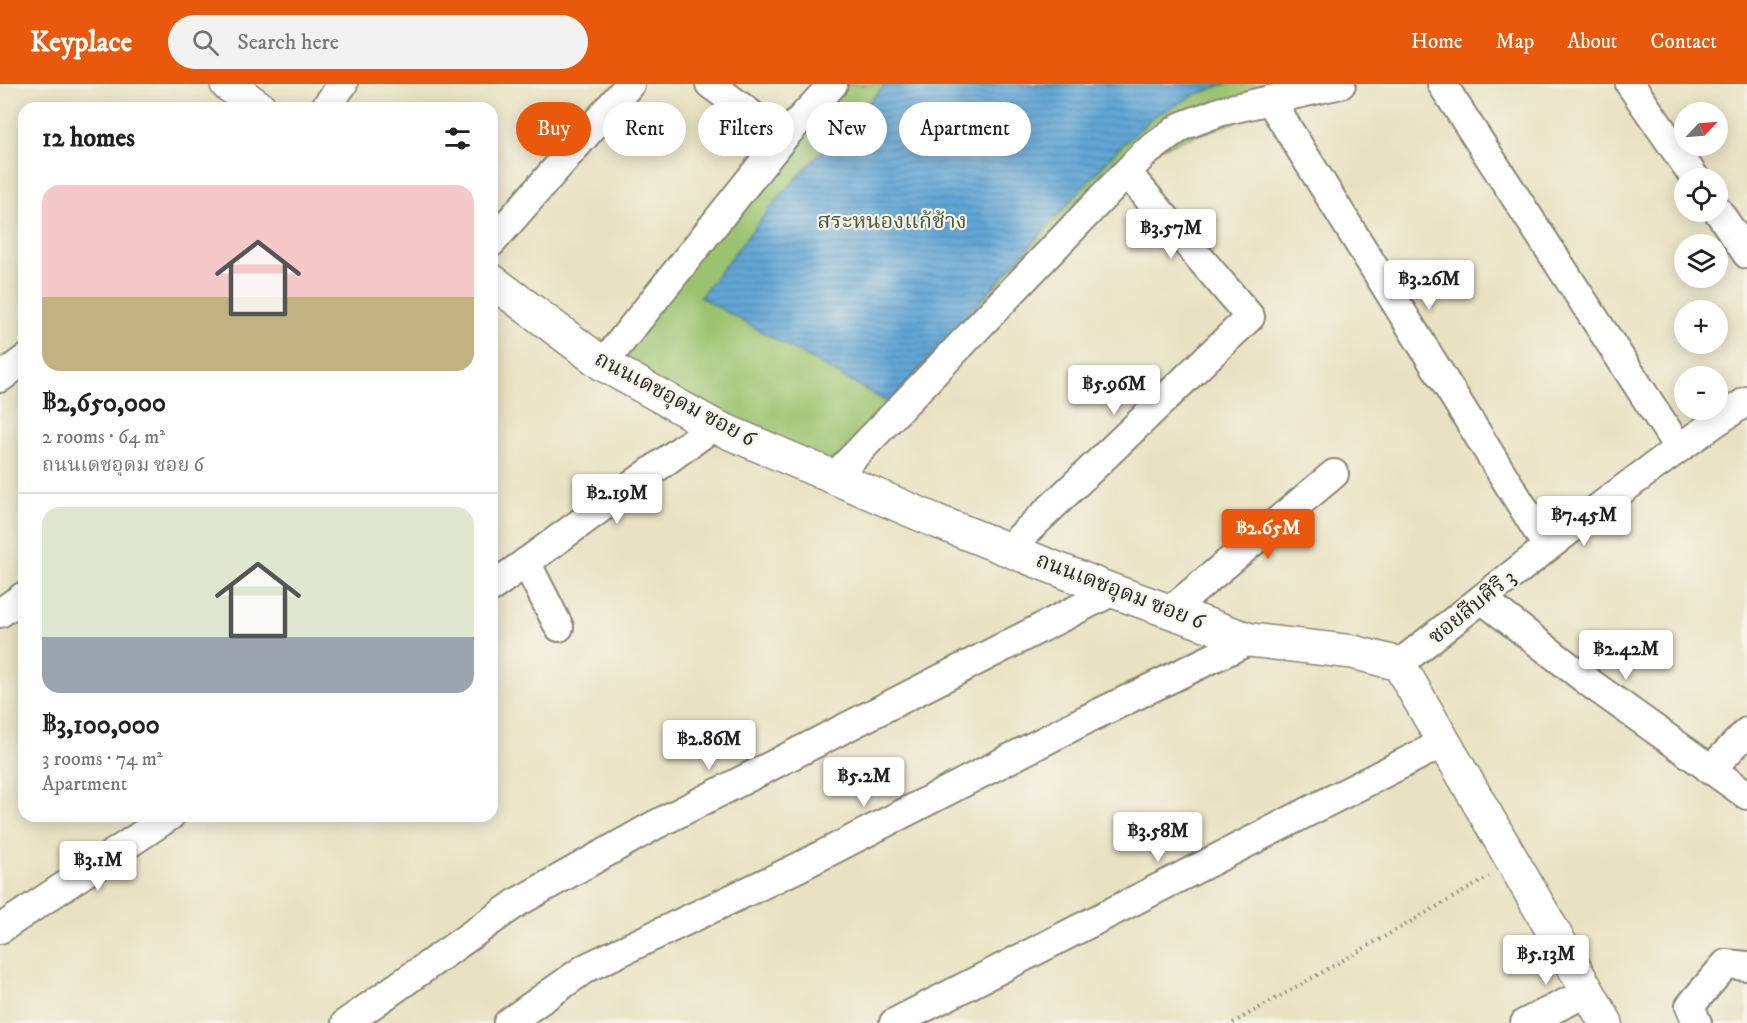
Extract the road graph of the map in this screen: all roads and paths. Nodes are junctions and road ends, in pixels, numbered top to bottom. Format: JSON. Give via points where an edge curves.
{"nodes":[{"id":1,"x":227,"y":84,"type":"edge"},
{"id":2,"x":343,"y":84,"type":"edge"},
{"id":3,"x":630,"y":84,"type":"edge"},
{"id":4,"x":710,"y":84,"type":"edge"},
{"id":5,"x":833,"y":84,"type":"edge"},
{"id":6,"x":1341,"y":84,"type":"edge"},
{"id":7,"x":1442,"y":84,"type":"edge"},
{"id":8,"x":1630,"y":84,"type":"edge"},
{"id":9,"x":1270,"y":100,"type":"junction"},
{"id":10,"x":252,"y":102,"type":"edge"},
{"id":11,"x":330,"y":102,"type":"edge"},
{"id":12,"x":734,"y":102,"type":"edge"},
{"id":13,"x":794,"y":126,"type":"edge"},
{"id":14,"x":769,"y":156,"type":"edge"},
{"id":15,"x":1688,"y":168,"type":"edge"},
{"id":16,"x":1127,"y":173,"type":"junction"},
{"id":17,"x":1725,"y":222,"type":"edge"},
{"id":18,"x":498,"y":235,"type":"edge"},
{"id":19,"x":1747,"y":254,"type":"edge"},
{"id":20,"x":498,"y":285,"type":"edge"},
{"id":21,"x":18,"y":364,"type":"edge"},
{"id":22,"x":603,"y":364,"type":"junction"},
{"id":23,"x":0,"y":378,"type":"edge"},
{"id":24,"x":1747,"y":400,"type":"edge"},
{"id":25,"x":714,"y":426,"type":"junction"},
{"id":26,"x":1678,"y":447,"type":"junction"},
{"id":27,"x":1334,"y":474,"type":"dead end"},
{"id":28,"x":834,"y":477,"type":"junction"},
{"id":29,"x":1547,"y":546,"type":"junction"},
{"id":30,"x":1009,"y":548,"type":"junction"},
{"id":31,"x":526,"y":562,"type":"junction"},
{"id":32,"x":498,"y":583,"type":"edge"},
{"id":33,"x":1113,"y":591,"type":"junction"},
{"id":34,"x":1482,"y":599,"type":"junction"},
{"id":35,"x":18,"y":600,"type":"edge"},
{"id":36,"x":1171,"y":610,"type":"junction"},
{"id":37,"x":0,"y":613,"type":"edge"},
{"id":38,"x":559,"y":627,"type":"dead end"},
{"id":39,"x":1250,"y":640,"type":"junction"},
{"id":40,"x":1400,"y":664,"type":"junction"},
{"id":41,"x":1747,"y":732,"type":"edge"},
{"id":42,"x":1443,"y":743,"type":"junction"},
{"id":43,"x":1710,"y":770,"type":"junction"},
{"id":44,"x":1747,"y":795,"type":"edge"},
{"id":45,"x":161,"y":822,"type":"edge"},
{"id":46,"x":1514,"y":864,"type":"junction"},
{"id":47,"x":0,"y":929,"type":"edge"},
{"id":48,"x":1747,"y":966,"type":"edge"},
{"id":49,"x":1588,"y":992,"type":"junction"},
{"id":50,"x":346,"y":1023,"type":"edge"},
{"id":51,"x":508,"y":1023,"type":"edge"},
{"id":52,"x":894,"y":1023,"type":"edge"},
{"id":53,"x":1233,"y":1023,"type":"edge"},
{"id":54,"x":1525,"y":1023,"type":"edge"},
{"id":55,"x":1606,"y":1023,"type":"edge"},
{"id":56,"x":1697,"y":1023,"type":"edge"}],
"edges":[{"from":1,"to":10,"type":"street"},
{"from":2,"to":11,"type":"street"},
{"from":3,"to":18,"type":"street"},
{"from":4,"to":12,"type":"street"},
{"from":5,"to":13,"type":"street"},
{"from":6,"to":9,"type":"street"},
{"from":7,"to":26,"type":"street"},
{"from":8,"to":15,"type":"street"},
{"from":9,"to":16,"type":"street","via":[[1222,111],[1182,126],[1144,154]]},
{"from":9,"to":29,"type":"street"},
{"from":14,"to":22,"type":"street"},
{"from":16,"to":28,"type":"street"},
{"from":16,"to":30,"type":"street","via":[[1250,317]]},
{"from":17,"to":19,"type":"street"},
{"from":20,"to":22,"type":"street","name":"ถนนเดชอุดม ซอย 6"},
{"from":21,"to":23,"type":"street"},
{"from":22,"to":25,"type":"street","name":"ถนนเดชอุดม ซอย 6"},
{"from":24,"to":26,"type":"street","name":"ซอยสืบศิริ 3"},
{"from":25,"to":28,"type":"street","name":"ถนนเดชอุดม ซอย 6"},
{"from":25,"to":31,"type":"street"},
{"from":26,"to":29,"type":"street","name":"ซอยสืบศิริ 3"},
{"from":27,"to":36,"type":"street"},
{"from":28,"to":30,"type":"street","name":"ถนนเดชอุดม ซอย 6"},
{"from":29,"to":34,"type":"street","name":"ซอยสืบศิริ 3"},
{"from":30,"to":33,"type":"street","name":"ถนนเดชอุดม ซอย 6"},
{"from":31,"to":32,"type":"street"},
{"from":31,"to":38,"type":"street"},
{"from":33,"to":36,"type":"street","name":"ถนนเดชอุดม ซอย 6"},
{"from":33,"to":50,"type":"street","via":[[645,830],[518,902]]},
{"from":34,"to":40,"type":"street","name":"ซอยสืบศิริ 3"},
{"from":34,"to":43,"type":"street"},
{"from":35,"to":37,"type":"street"},
{"from":36,"to":39,"type":"street","name":"ถนนเดชอุดม ซอย 6"},
{"from":39,"to":40,"type":"street","name":"ถนนเดชอุดม ซอย 6","via":[[1353,652]]},
{"from":39,"to":51,"type":"street","via":[[797,868],[586,968]]},
{"from":40,"to":42,"type":"street"},
{"from":41,"to":43,"type":"street"},
{"from":42,"to":46,"type":"street"},
{"from":42,"to":52,"type":"street"},
{"from":43,"to":44,"type":"street"},
{"from":45,"to":47,"type":"street"},
{"from":46,"to":49,"type":"street"},
{"from":46,"to":53,"type":"path"},
{"from":48,"to":56,"type":"street","via":[[1726,964],[1706,986],[1690,1006]]},
{"from":49,"to":54,"type":"street"},
{"from":49,"to":55,"type":"street"}]}
